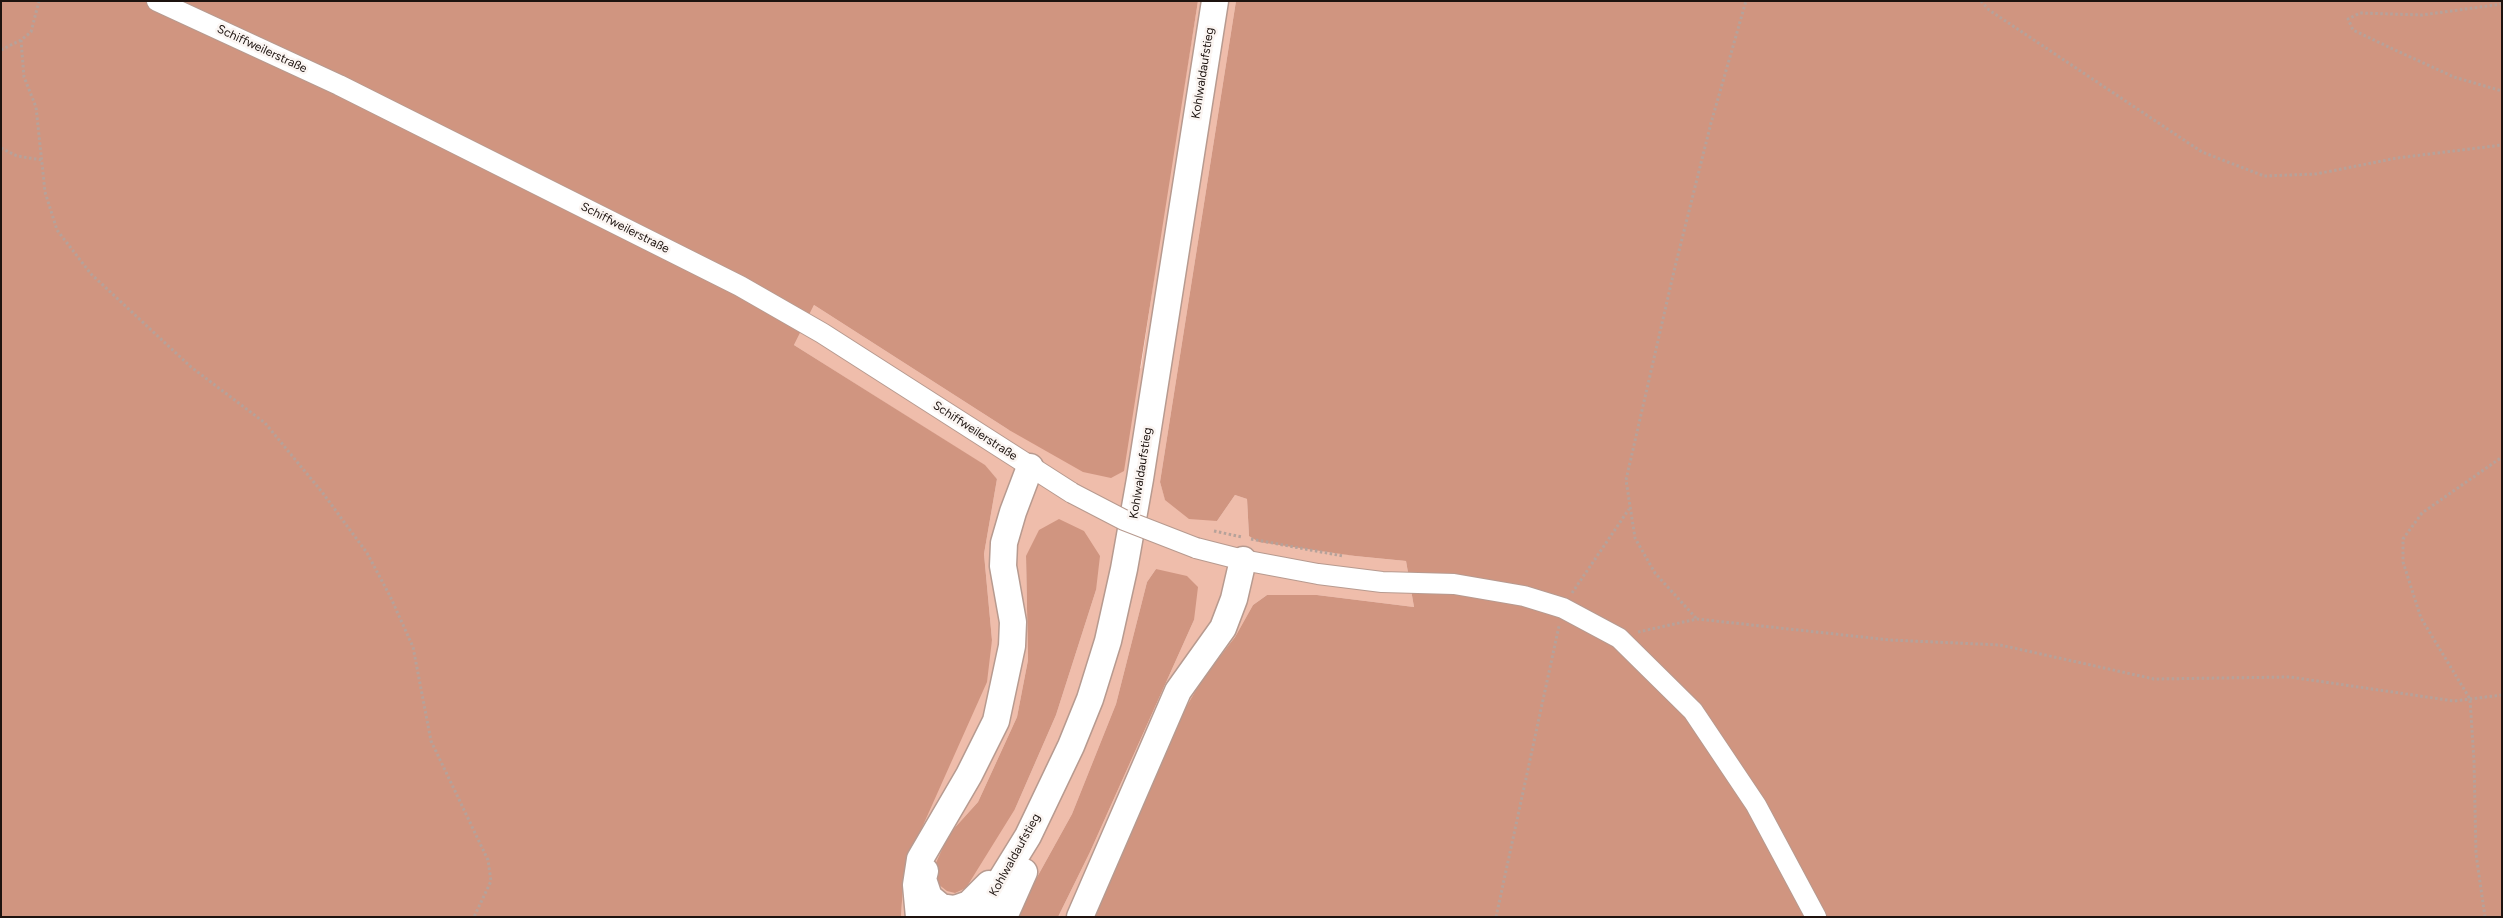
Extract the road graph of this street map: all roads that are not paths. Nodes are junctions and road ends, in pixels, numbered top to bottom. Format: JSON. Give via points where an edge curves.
{"nodes":[{"id":1,"x":157,"y":1,"type":"edge"},
{"id":2,"x":1215,"y":1,"type":"edge"},
{"id":3,"x":1030,"y":467,"type":"junction"},
{"id":4,"x":1243,"y":560,"type":"junction"},
{"id":5,"x":1090,"y":699,"type":"junction"},
{"id":6,"x":1055,"y":779,"type":"junction"},
{"id":7,"x":947,"y":812,"type":"junction"},
{"id":8,"x":1081,"y":916,"type":"edge"},
{"id":9,"x":918,"y":917,"type":"edge"},
{"id":10,"x":978,"y":917,"type":"edge"},
{"id":11,"x":1004,"y":917,"type":"edge"},
{"id":12,"x":1816,"y":917,"type":"edge"}],
"edges":[{"from":1,"to":3,"type":"street","name":"Schiffweilerstraße","via":[[339,85],[740,286],[822,333]]},
{"from":2,"to":5,"type":"main road","name":"Kohlwaldaufstieg","via":[[1126,560],[1108,641]]},
{"from":3,"to":4,"type":"street","name":"Schiffweilerstraße","bridge":true,"via":[[1072,493],[1139,527],[1196,548]]},
{"from":3,"to":7,"type":"main road","via":[[1004,543],[1003,566],[1012,622],[1012,646],[996,721]]},
{"from":4,"to":8,"type":"main road","via":[[1224,628],[1178,691]]},
{"from":4,"to":12,"type":"street","name":"Schiffweilerstraße","via":[[1318,574],[1382,582],[1454,584],[1524,596],[1563,608],[1618,638],[1694,711],[1756,805]]},
{"from":5,"to":6,"type":"main road","name":"Kohlwaldaufstieg"},
{"from":5,"to":11,"type":"main road","via":[[1064,787]]},
{"from":6,"to":7,"type":"main road","via":[[986,890],[969,904],[955,909],[940,907],[929,897],[923,879],[933,840]]},
{"from":6,"to":10,"type":"main road","name":"Kohlwaldaufstieg","via":[[1028,836]]},
{"from":7,"to":9,"type":"main road","via":[[920,859],[916,885]]}]}
